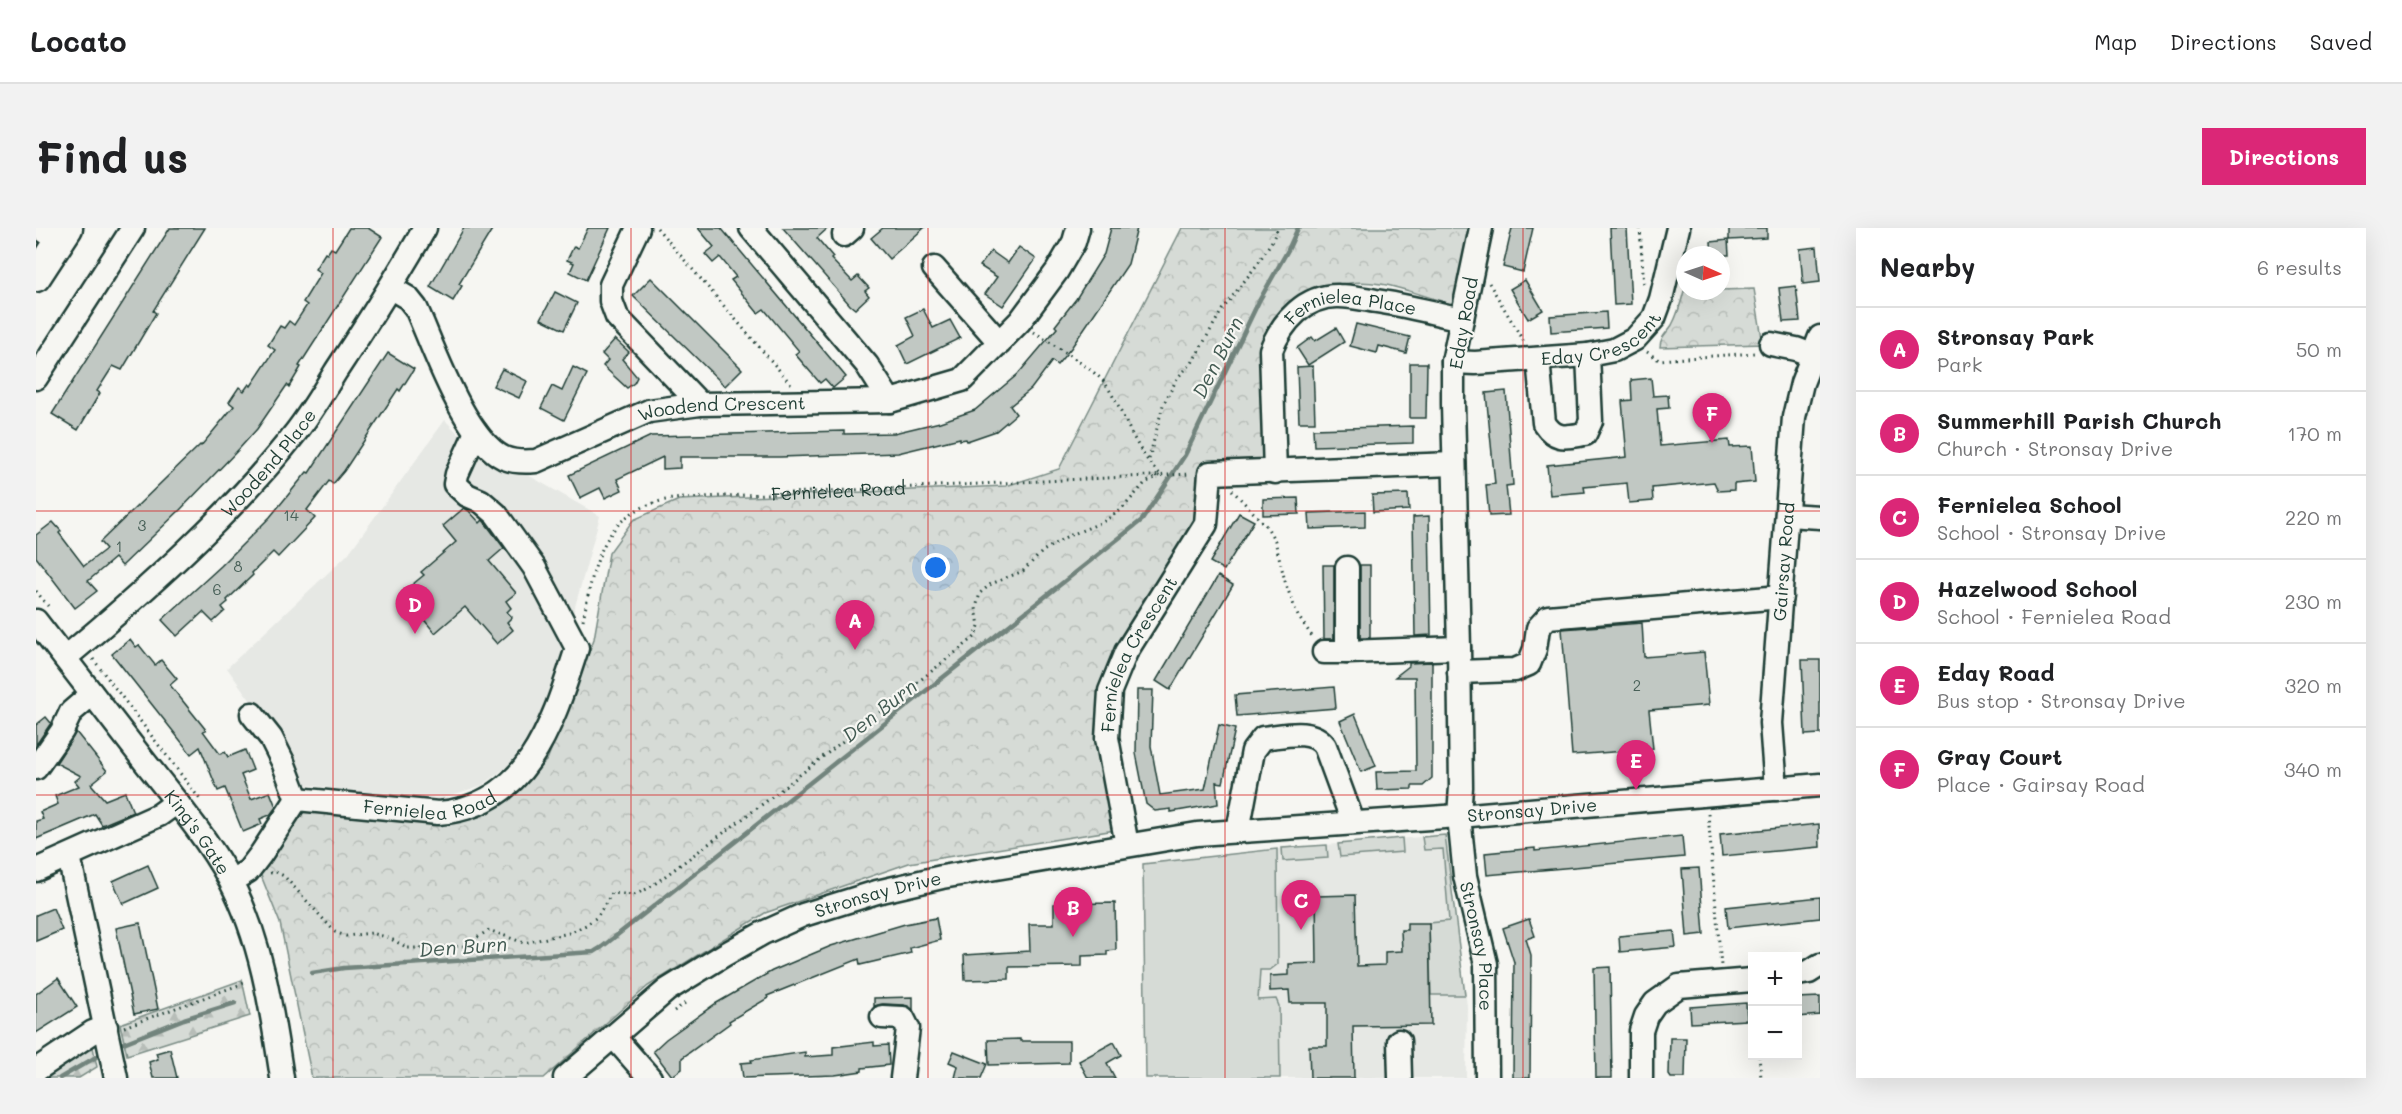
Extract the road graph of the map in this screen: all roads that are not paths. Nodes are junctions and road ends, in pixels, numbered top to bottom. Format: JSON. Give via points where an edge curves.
{"nodes":[{"id":1,"x":133,"y":228,"type":"edge"},
{"id":2,"x":424,"y":228,"type":"edge"},
{"id":3,"x":638,"y":228,"type":"edge"},
{"id":4,"x":751,"y":228,"type":"edge"},
{"id":5,"x":1078,"y":228,"type":"edge"},
{"id":6,"x":1481,"y":228,"type":"edge"},
{"id":7,"x":1678,"y":228,"type":"edge"},
{"id":8,"x":56,"y":232,"type":"edge"},
{"id":9,"x":934,"y":268,"type":"dead end"},
{"id":10,"x":36,"y":277,"type":"edge"},
{"id":11,"x":391,"y":288,"type":"junction"},
{"id":12,"x":1462,"y":319,"type":"junction"},
{"id":13,"x":1000,"y":343,"type":"junction"},
{"id":14,"x":1771,"y":344,"type":"road end"},
{"id":15,"x":1816,"y":346,"type":"edge"},
{"id":16,"x":1588,"y":355,"type":"junction"},
{"id":17,"x":1534,"y":359,"type":"junction"},
{"id":18,"x":1453,"y":362,"type":"junction"},
{"id":19,"x":36,"y":378,"type":"edge"},
{"id":20,"x":890,"y":401,"type":"junction"},
{"id":21,"x":700,"y":404,"type":"junction"},
{"id":22,"x":477,"y":432,"type":"junction"},
{"id":23,"x":1454,"y":464,"type":"junction"},
{"id":24,"x":1275,"y":471,"type":"junction"},
{"id":25,"x":1786,"y":515,"type":"junction"},
{"id":26,"x":1820,"y":517,"type":"edge"},
{"id":27,"x":1347,"y":568,"type":"dead end"},
{"id":28,"x":1781,"y":597,"type":"junction"},
{"id":29,"x":36,"y":621,"type":"edge"},
{"id":30,"x":1459,"y":648,"type":"junction"},
{"id":31,"x":1324,"y":652,"type":"road end"},
{"id":32,"x":1347,"y":652,"type":"junction"},
{"id":33,"x":65,"y":658,"type":"junction"},
{"id":34,"x":1459,"y":672,"type":"junction"},
{"id":35,"x":92,"y":694,"type":"junction"},
{"id":36,"x":252,"y":714,"type":"dead end"},
{"id":37,"x":36,"y":768,"type":"edge"},
{"id":38,"x":1820,"y":785,"type":"edge"},
{"id":39,"x":1776,"y":789,"type":"junction"},
{"id":40,"x":297,"y":799,"type":"junction"},
{"id":41,"x":177,"y":802,"type":"junction"},
{"id":42,"x":1459,"y":816,"type":"junction"},
{"id":43,"x":1353,"y":822,"type":"junction"},
{"id":44,"x":1238,"y":831,"type":"junction"},
{"id":45,"x":1127,"y":845,"type":"junction"},
{"id":46,"x":69,"y":856,"type":"junction"},
{"id":47,"x":36,"y":870,"type":"edge"},
{"id":48,"x":231,"y":881,"type":"junction"},
{"id":49,"x":1820,"y":966,"type":"edge"},
{"id":50,"x":1802,"y":973,"type":"edge"},
{"id":51,"x":1748,"y":980,"type":"edge"},
{"id":52,"x":882,"y":1017,"type":"dead end"},
{"id":53,"x":106,"y":1030,"type":"junction"},
{"id":54,"x":613,"y":1036,"type":"junction"},
{"id":55,"x":1399,"y":1041,"type":"dead end"},
{"id":56,"x":36,"y":1070,"type":"edge"},
{"id":57,"x":111,"y":1073,"type":"edge"},
{"id":58,"x":282,"y":1078,"type":"edge"},
{"id":59,"x":565,"y":1078,"type":"edge"},
{"id":60,"x":650,"y":1078,"type":"edge"},
{"id":61,"x":902,"y":1078,"type":"edge"},
{"id":62,"x":1400,"y":1078,"type":"edge"},
{"id":63,"x":1487,"y":1078,"type":"edge"},
{"id":64,"x":1641,"y":1078,"type":"edge"}],
"edges":[{"from":1,"to":19,"type":"street"},
{"from":2,"to":11,"type":"street","name":"Woodend Place"},
{"from":3,"to":21,"type":"street","via":[[611,285],[611,301],[617,317]]},
{"from":4,"to":20,"type":"street","via":[[867,364]]},
{"from":5,"to":13,"type":"street","name":"Woodend Crescent","via":[[1057,271]]},
{"from":6,"to":12,"type":"street","name":"Eday Road"},
{"from":7,"to":16,"type":"street","name":"Eday Crescent","via":[[1653,318],[1635,339],[1614,350]]},
{"from":8,"to":10,"type":"main road"},
{"from":9,"to":13,"type":"street"},
{"from":11,"to":22,"type":"street","name":"Woodend Crescent","via":[[416,308],[456,399]]},
{"from":11,"to":33,"type":"street","name":"Woodend Place","via":[[297,430],[269,465],[177,558]]},
{"from":12,"to":18,"type":"street","name":"Eday Road"},
{"from":12,"to":24,"type":"street","name":"Fernielea Place","via":[[1398,304],[1337,296],[1304,306],[1287,320],[1270,350]]},
{"from":13,"to":20,"type":"street","name":"Woodend Crescent","via":[[962,380]]},
{"from":14,"to":15,"type":"street","via":[[1796,349]]},
{"from":15,"to":25,"type":"street","name":"Gairsay Road","via":[[1794,417]]},
{"from":16,"to":17,"type":"street","name":"Eday Crescent"},
{"from":16,"to":17,"type":"street","via":[[1591,421],[1585,434],[1572,436],[1558,437],[1544,423]]},
{"from":17,"to":18,"type":"street","name":"Eday Crescent"},
{"from":18,"to":23,"type":"street","name":"Eday Road"},
{"from":20,"to":21,"type":"street","name":"Woodend Crescent"},
{"from":21,"to":22,"type":"street","name":"Woodend Crescent","via":[[649,411],[536,461],[504,458]]},
{"from":22,"to":40,"type":"street","name":"Fernielea Road","via":[[455,484],[496,514],[534,567],[577,648],[557,711],[533,756],[501,793],[459,812]]},
{"from":23,"to":24,"type":"street"},
{"from":23,"to":30,"type":"street","name":"Eday Road"},
{"from":24,"to":45,"type":"street","name":"Fernielea Crescent","via":[[1208,473],[1206,524],[1126,652],[1110,691],[1107,738]]},
{"from":25,"to":26,"type":"street"},
{"from":25,"to":28,"type":"street","name":"Gairsay Road"},
{"from":27,"to":32,"type":"street"},
{"from":28,"to":34,"type":"street","via":[[1548,617],[1538,628],[1529,664],[1515,670]]},
{"from":28,"to":39,"type":"street","name":"Gairsay Road","via":[[1771,723]]},
{"from":29,"to":33,"type":"street","name":"King's Gate"},
{"from":30,"to":32,"type":"street"},
{"from":30,"to":34,"type":"street","name":"Eday Road"},
{"from":31,"to":32,"type":"street"},
{"from":33,"to":35,"type":"street","name":"King's Gate"},
{"from":34,"to":42,"type":"street","name":"Eday Road"},
{"from":35,"to":37,"type":"street","via":[[71,712]]},
{"from":35,"to":41,"type":"street","name":"King's Gate"},
{"from":36,"to":40,"type":"street","via":[[271,738]]},
{"from":38,"to":39,"type":"street","name":"Stronsay Drive"},
{"from":39,"to":42,"type":"street","name":"Stronsay Drive"},
{"from":40,"to":48,"type":"street","via":[[248,871]]},
{"from":41,"to":46,"type":"street","via":[[159,815]]},
{"from":41,"to":48,"type":"street","name":"King's Gate"},
{"from":42,"to":43,"type":"street","name":"Stronsay Drive"},
{"from":42,"to":63,"type":"street","name":"Stronsay Place","via":[[1465,876],[1486,963]]},
{"from":43,"to":44,"type":"street","name":"Stronsay Drive"},
{"from":43,"to":44,"type":"street","via":[[1320,738],[1312,734],[1293,735],[1263,738],[1256,744]]},
{"from":44,"to":45,"type":"street","name":"Stronsay Drive"},
{"from":45,"to":54,"type":"street","name":"Stronsay Drive","via":[[942,877],[803,915],[676,984]]},
{"from":46,"to":47,"type":"street"},
{"from":46,"to":53,"type":"street"},
{"from":48,"to":58,"type":"street","name":"King's Gate","via":[[250,927],[263,976]]},
{"from":49,"to":50,"type":"street"},
{"from":51,"to":64,"type":"street","via":[[1679,986],[1654,1003],[1641,1030]]},
{"from":52,"to":61,"type":"street","via":[[906,1021]]},
{"from":53,"to":56,"type":"street","via":[[93,1032]]},
{"from":53,"to":57,"type":"street"},
{"from":54,"to":59,"type":"street","name":"Stronsay Drive"},
{"from":54,"to":60,"type":"street"},
{"from":55,"to":62,"type":"street"}]}
